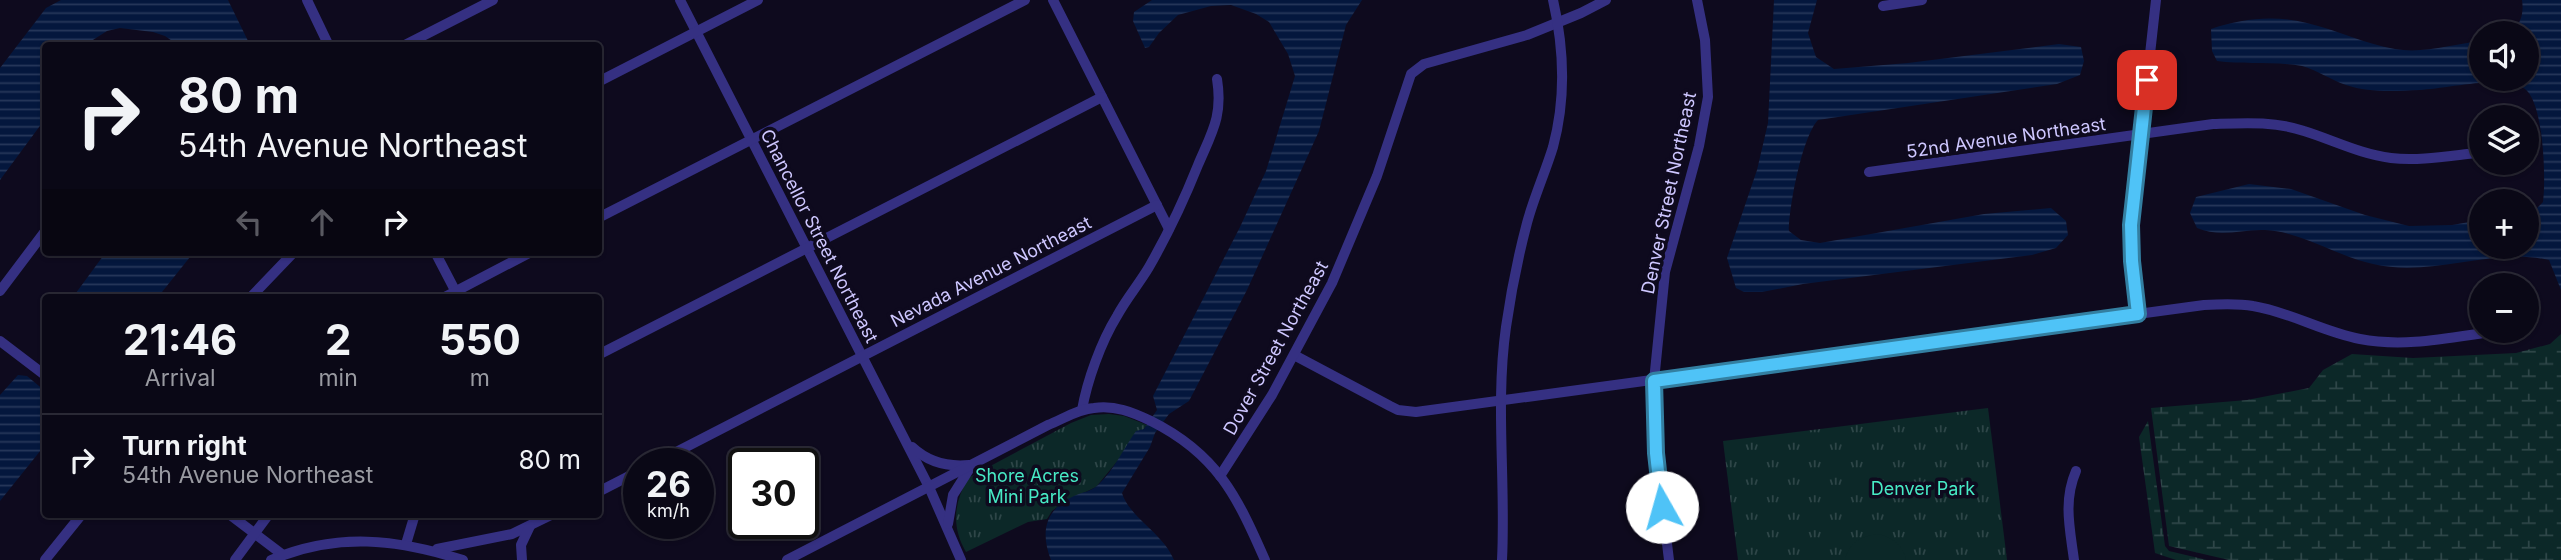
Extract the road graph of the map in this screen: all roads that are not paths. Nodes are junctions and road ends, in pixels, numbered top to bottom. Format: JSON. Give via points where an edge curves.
{"nodes":[{"id":1,"x":307,"y":0,"type":"edge"},
{"id":2,"x":493,"y":0,"type":"edge"},
{"id":3,"x":680,"y":0,"type":"edge"},
{"id":4,"x":758,"y":0,"type":"edge"},
{"id":5,"x":1024,"y":0,"type":"edge"},
{"id":6,"x":1053,"y":0,"type":"edge"},
{"id":7,"x":1553,"y":0,"type":"edge"},
{"id":8,"x":1606,"y":0,"type":"edge"},
{"id":9,"x":1697,"y":0,"type":"edge"},
{"id":10,"x":1923,"y":0,"type":"edge"},
{"id":11,"x":2156,"y":0,"type":"edge"},
{"id":12,"x":1883,"y":5,"type":"dead end"},
{"id":13,"x":1558,"y":23,"type":"junction"},
{"id":14,"x":696,"y":32,"type":"junction"},
{"id":15,"x":327,"y":42,"type":"edge"},
{"id":16,"x":411,"y":42,"type":"edge"},
{"id":17,"x":1217,"y":79,"type":"dead end"},
{"id":18,"x":602,"y":80,"type":"edge"},
{"id":19,"x":1102,"y":97,"type":"junction"},
{"id":20,"x":2141,"y":135,"type":"junction"},
{"id":21,"x":752,"y":140,"type":"junction"},
{"id":22,"x":2469,"y":154,"type":"edge"},
{"id":23,"x":1869,"y":172,"type":"dead end"},
{"id":24,"x":1157,"y":205,"type":"junction"},
{"id":25,"x":602,"y":216,"type":"edge"},
{"id":26,"x":1169,"y":229,"type":"junction"},
{"id":27,"x":42,"y":235,"type":"edge"},
{"id":28,"x":807,"y":248,"type":"junction"},
{"id":29,"x":290,"y":256,"type":"edge"},
{"id":30,"x":437,"y":256,"type":"edge"},
{"id":31,"x":524,"y":256,"type":"edge"},
{"id":32,"x":0,"y":291,"type":"edge"},
{"id":33,"x":254,"y":294,"type":"edge"},
{"id":34,"x":457,"y":294,"type":"edge"},
{"id":35,"x":2138,"y":314,"type":"junction"},
{"id":36,"x":2469,"y":335,"type":"edge"},
{"id":37,"x":0,"y":341,"type":"edge"},
{"id":38,"x":602,"y":353,"type":"edge"},
{"id":39,"x":1294,"y":355,"type":"junction"},
{"id":40,"x":862,"y":356,"type":"junction"},
{"id":41,"x":42,"y":373,"type":"edge"},
{"id":42,"x":1654,"y":381,"type":"junction"},
{"id":43,"x":1501,"y":401,"type":"junction"},
{"id":44,"x":1082,"y":410,"type":"junction"},
{"id":45,"x":906,"y":442,"type":"junction"},
{"id":46,"x":684,"y":448,"type":"edge"},
{"id":47,"x":973,"y":465,"type":"junction"},
{"id":48,"x":2076,"y":471,"type":"dead end"},
{"id":49,"x":1220,"y":476,"type":"junction"},
{"id":50,"x":623,"y":479,"type":"edge"},
{"id":51,"x":929,"y":487,"type":"junction"},
{"id":52,"x":602,"y":490,"type":"edge"},
{"id":53,"x":79,"y":518,"type":"edge"},
{"id":54,"x":234,"y":518,"type":"edge"},
{"id":55,"x":266,"y":518,"type":"edge"},
{"id":56,"x":414,"y":518,"type":"edge"},
{"id":57,"x":545,"y":518,"type":"edge"},
{"id":58,"x":530,"y":525,"type":"junction"},
{"id":59,"x":948,"y":528,"type":"junction"},
{"id":60,"x":255,"y":533,"type":"junction"},
{"id":61,"x":406,"y":544,"type":"junction"},
{"id":62,"x":431,"y":550,"type":"junction"},
{"id":63,"x":283,"y":555,"type":"junction"},
{"id":64,"x":45,"y":560,"type":"edge"},
{"id":65,"x":235,"y":560,"type":"edge"},
{"id":66,"x":271,"y":560,"type":"edge"},
{"id":67,"x":463,"y":560,"type":"edge"},
{"id":68,"x":522,"y":560,"type":"edge"},
{"id":69,"x":787,"y":560,"type":"edge"},
{"id":70,"x":961,"y":560,"type":"edge"},
{"id":71,"x":1265,"y":560,"type":"edge"},
{"id":72,"x":1502,"y":560,"type":"edge"},
{"id":73,"x":1669,"y":560,"type":"edge"},
{"id":74,"x":2074,"y":560,"type":"edge"}],
"edges":[{"from":1,"to":15,"type":"street"},
{"from":2,"to":16,"type":"street"},
{"from":3,"to":14,"type":"street","name":"Chancellor Street Northeast"},
{"from":4,"to":14,"type":"street"},
{"from":5,"to":21,"type":"street"},
{"from":6,"to":19,"type":"street"},
{"from":7,"to":13,"type":"street"},
{"from":8,"to":13,"type":"street","name":"Dover Street Northeast"},
{"from":9,"to":42,"type":"street","name":"Denver Street Northeast","via":[[1705,40],[1707,97],[1699,146],[1665,272]]},
{"from":10,"to":12,"type":"street"},
{"from":11,"to":20,"type":"street"},
{"from":13,"to":39,"type":"street","name":"Dover Street Northeast","via":[[1424,64],[1411,74],[1355,232]]},
{"from":13,"to":43,"type":"street","via":[[1562,80],[1558,122],[1517,265],[1505,330]]},
{"from":14,"to":18,"type":"street"},
{"from":14,"to":21,"type":"street","name":"Chancellor Street Northeast"},
{"from":17,"to":26,"type":"street","via":[[1218,117]]},
{"from":19,"to":24,"type":"street"},
{"from":19,"to":28,"type":"street"},
{"from":20,"to":22,"type":"street","name":"52nd Avenue Northeast","via":[[2213,124],[2263,123],[2304,130],[2391,158]]},
{"from":20,"to":23,"type":"street","name":"52nd Avenue Northeast"},
{"from":20,"to":35,"type":"street","via":[[2131,225]]},
{"from":21,"to":25,"type":"street"},
{"from":21,"to":28,"type":"street","name":"Chancellor Street Northeast"},
{"from":24,"to":26,"type":"street"},
{"from":24,"to":40,"type":"street","name":"Nevada Avenue Northeast"},
{"from":26,"to":44,"type":"street","via":[[1110,328],[1086,386]]},
{"from":27,"to":32,"type":"street"},
{"from":28,"to":38,"type":"street"},
{"from":28,"to":40,"type":"street","name":"Chancellor Street Northeast"},
{"from":29,"to":33,"type":"street"},
{"from":30,"to":34,"type":"street"},
{"from":31,"to":34,"type":"street"},
{"from":35,"to":36,"type":"street","via":[[2204,305],[2251,305],[2336,333],[2385,343]]},
{"from":35,"to":42,"type":"street"},
{"from":37,"to":41,"type":"street"},
{"from":39,"to":43,"type":"street","via":[[1398,410],[1429,411]]},
{"from":39,"to":49,"type":"street","name":"Dover Street Northeast"},
{"from":40,"to":45,"type":"street","name":"Chancellor Street Northeast"},
{"from":40,"to":46,"type":"street","name":"Nevada Avenue Northeast"},
{"from":42,"to":43,"type":"street"},
{"from":42,"to":73,"type":"street","name":"Denver Street Northeast","via":[[1656,453]]},
{"from":43,"to":72,"type":"street"},
{"from":44,"to":47,"type":"street"},
{"from":44,"to":49,"type":"street","via":[[1122,408],[1167,430]]},
{"from":45,"to":47,"type":"street","via":[[933,461]]},
{"from":45,"to":51,"type":"street","name":"Chancellor Street Northeast"},
{"from":47,"to":51,"type":"street"},
{"from":47,"to":59,"type":"street","via":[[953,495]]},
{"from":48,"to":74,"type":"street","via":[[2068,489],[2067,508]]},
{"from":49,"to":71,"type":"street","via":[[1246,514]]},
{"from":50,"to":52,"type":"street"},
{"from":51,"to":59,"type":"street","name":"Chancellor Street Northeast"},
{"from":51,"to":69,"type":"street"},
{"from":53,"to":64,"type":"street"},
{"from":54,"to":60,"type":"street"},
{"from":55,"to":60,"type":"street"},
{"from":56,"to":61,"type":"street"},
{"from":57,"to":58,"type":"street"},
{"from":58,"to":62,"type":"street","via":[[495,538]]},
{"from":58,"to":68,"type":"street","via":[[521,545]]},
{"from":59,"to":70,"type":"street","name":"Chancellor Street Northeast"},
{"from":60,"to":63,"type":"street"},
{"from":60,"to":65,"type":"street"},
{"from":61,"to":62,"type":"street"},
{"from":61,"to":63,"type":"street","via":[[341,542]]},
{"from":62,"to":67,"type":"street"},
{"from":63,"to":66,"type":"street"}]}
